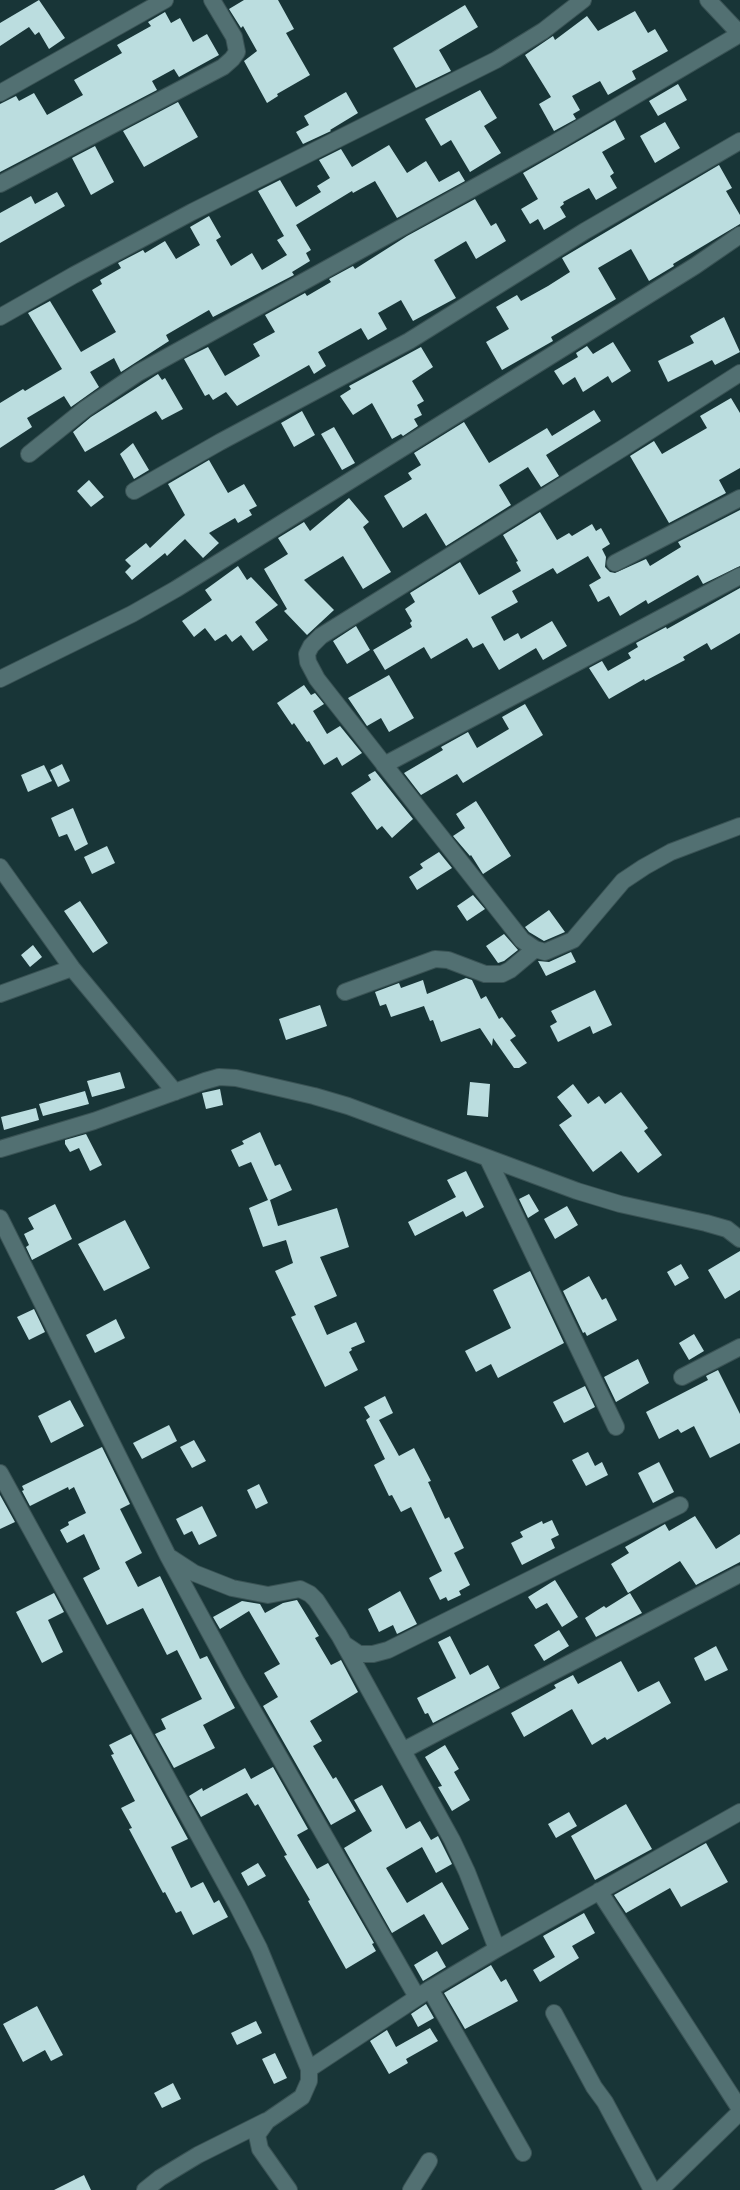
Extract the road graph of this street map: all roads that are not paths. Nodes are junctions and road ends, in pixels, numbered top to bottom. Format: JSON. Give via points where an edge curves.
{"nodes":[{"id":1,"x":165,"y":0,"type":"edge"},
{"id":2,"x":212,"y":0,"type":"edge"},
{"id":3,"x":583,"y":0,"type":"edge"},
{"id":4,"x":708,"y":0,"type":"edge"},
{"id":5,"x":740,"y":34,"type":"edge"},
{"id":6,"x":0,"y":93,"type":"edge"},
{"id":7,"x":740,"y":141,"type":"edge"},
{"id":8,"x":0,"y":184,"type":"edge"},
{"id":9,"x":740,"y":235,"type":"edge"},
{"id":10,"x":0,"y":317,"type":"edge"},
{"id":11,"x":740,"y":373,"type":"edge"},
{"id":12,"x":30,"y":454,"type":"dead end"},
{"id":13,"x":134,"y":491,"type":"dead end"},
{"id":14,"x":740,"y":498,"type":"edge"},
{"id":15,"x":615,"y":563,"type":"dead end"},
{"id":16,"x":740,"y":576,"type":"edge"},
{"id":17,"x":0,"y":679,"type":"edge"},
{"id":18,"x":384,"y":765,"type":"junction"},
{"id":19,"x":740,"y":826,"type":"edge"},
{"id":20,"x":0,"y":867,"type":"edge"},
{"id":21,"x":535,"y":949,"type":"junction"},
{"id":22,"x":72,"y":968,"type":"junction"},
{"id":23,"x":345,"y":992,"type":"dead end"},
{"id":24,"x":0,"y":994,"type":"edge"},
{"id":25,"x":175,"y":1092,"type":"junction"},
{"id":26,"x":0,"y":1149,"type":"edge"},
{"id":27,"x":488,"y":1159,"type":"junction"},
{"id":28,"x":0,"y":1218,"type":"edge"},
{"id":29,"x":740,"y":1239,"type":"edge"},
{"id":30,"x":740,"y":1347,"type":"edge"},
{"id":31,"x":682,"y":1377,"type":"dead end"},
{"id":32,"x":616,"y":1427,"type":"dead end"},
{"id":33,"x":0,"y":1473,"type":"edge"},
{"id":34,"x":680,"y":1504,"type":"dead end"},
{"id":35,"x":168,"y":1556,"type":"junction"},
{"id":36,"x":740,"y":1574,"type":"edge"},
{"id":37,"x":344,"y":1644,"type":"junction"},
{"id":38,"x":404,"y":1750,"type":"junction"},
{"id":39,"x":740,"y":1812,"type":"edge"},
{"id":40,"x":599,"y":1891,"type":"junction"},
{"id":41,"x":497,"y":1949,"type":"junction"},
{"id":42,"x":424,"y":1993,"type":"junction"},
{"id":43,"x":554,"y":2013,"type":"dead end"},
{"id":44,"x":309,"y":2069,"type":"junction"},
{"id":45,"x":740,"y":2110,"type":"edge"},
{"id":46,"x":267,"y":2121,"type":"junction"},
{"id":47,"x":523,"y":2153,"type":"dead end"},
{"id":48,"x":429,"y":2161,"type":"dead end"},
{"id":49,"x":145,"y":2190,"type":"edge"},
{"id":50,"x":289,"y":2190,"type":"edge"},
{"id":51,"x":411,"y":2190,"type":"edge"},
{"id":52,"x":652,"y":2190,"type":"edge"},
{"id":53,"x":660,"y":2190,"type":"edge"}],
"edges":[{"from":1,"to":6,"type":"street"},
{"from":2,"to":8,"type":"street","via":[[234,37],[237,52],[223,67]]},
{"from":3,"to":10,"type":"street","via":[[496,60],[192,212]]},
{"from":4,"to":5,"type":"street"},
{"from":5,"to":12,"type":"street","via":[[553,144],[138,373],[84,409]]},
{"from":7,"to":13,"type":"street","via":[[585,231],[409,341]]},
{"from":9,"to":17,"type":"street","via":[[176,589]]},
{"from":11,"to":18,"type":"street","via":[[321,636],[311,646],[307,654],[311,671]]},
{"from":14,"to":15,"type":"street"},
{"from":16,"to":18,"type":"street"},
{"from":18,"to":21,"type":"street","via":[[522,940]]},
{"from":19,"to":21,"type":"street","via":[[671,852],[644,867],[623,881],[573,940],[545,952]]},
{"from":20,"to":22,"type":"street"},
{"from":21,"to":23,"type":"street","via":[[510,970],[495,975],[435,959]]},
{"from":22,"to":24,"type":"street"},
{"from":22,"to":25,"type":"street"},
{"from":25,"to":26,"type":"street"},
{"from":25,"to":27,"type":"street","via":[[219,1077],[247,1080],[348,1106]]},
{"from":27,"to":29,"type":"street","via":[[620,1204],[727,1229]]},
{"from":27,"to":32,"type":"street"},
{"from":28,"to":35,"type":"street"},
{"from":30,"to":31,"type":"street"},
{"from":33,"to":44,"type":"street","via":[[237,1905]]},
{"from":34,"to":37,"type":"street","via":[[388,1650],[359,1654]]},
{"from":35,"to":37,"type":"street","via":[[194,1573],[232,1588],[268,1595],[294,1589],[305,1591],[316,1600]]},
{"from":35,"to":42,"type":"street","via":[[237,1683]]},
{"from":36,"to":38,"type":"street"},
{"from":37,"to":38,"type":"street"},
{"from":38,"to":41,"type":"street","via":[[467,1872]]},
{"from":39,"to":40,"type":"street"},
{"from":40,"to":41,"type":"street"},
{"from":40,"to":45,"type":"street"},
{"from":41,"to":42,"type":"street"},
{"from":42,"to":44,"type":"street"},
{"from":42,"to":47,"type":"street"},
{"from":43,"to":52,"type":"street"},
{"from":44,"to":46,"type":"street","via":[[302,2097]]},
{"from":45,"to":53,"type":"street"},
{"from":46,"to":49,"type":"street","via":[[198,2155]]},
{"from":46,"to":50,"type":"street","via":[[260,2128],[257,2141]]},
{"from":48,"to":51,"type":"street"}]}
